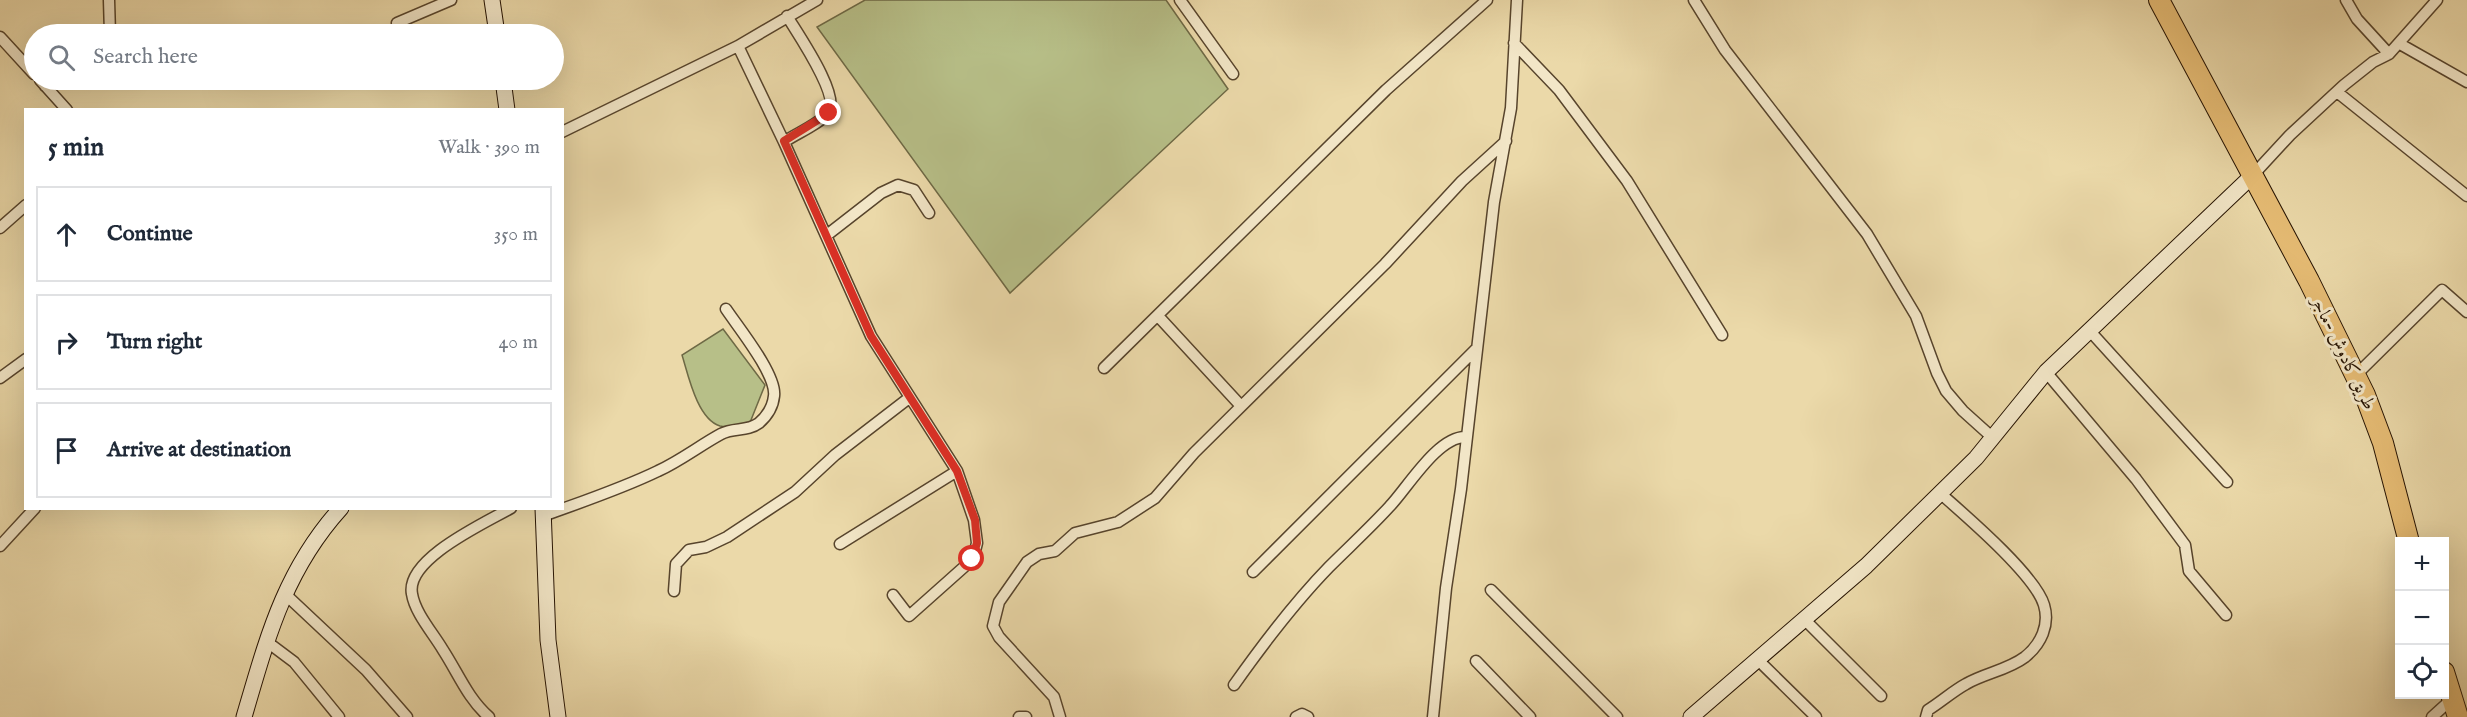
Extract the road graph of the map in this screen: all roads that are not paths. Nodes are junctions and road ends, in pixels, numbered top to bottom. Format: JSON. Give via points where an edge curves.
{"nodes":[{"id":1,"x":109,"y":0,"type":"edge"},
{"id":2,"x":451,"y":0,"type":"edge"},
{"id":3,"x":492,"y":0,"type":"edge"},
{"id":4,"x":817,"y":0,"type":"edge"},
{"id":5,"x":1180,"y":0,"type":"edge"},
{"id":6,"x":1487,"y":0,"type":"edge"},
{"id":7,"x":1518,"y":0,"type":"edge"},
{"id":8,"x":1694,"y":0,"type":"edge"},
{"id":9,"x":2159,"y":0,"type":"edge"},
{"id":10,"x":2346,"y":0,"type":"edge"},
{"id":11,"x":2437,"y":0,"type":"edge"},
{"id":12,"x":787,"y":16,"type":"junction"},
{"id":13,"x":397,"y":23,"type":"dead end"},
{"id":14,"x":110,"y":24,"type":"edge"},
{"id":15,"x":496,"y":24,"type":"edge"},
{"id":16,"x":0,"y":37,"type":"edge"},
{"id":17,"x":1514,"y":43,"type":"junction"},
{"id":18,"x":2400,"y":44,"type":"junction"},
{"id":19,"x":738,"y":46,"type":"junction"},
{"id":20,"x":2389,"y":54,"type":"junction"},
{"id":21,"x":24,"y":63,"type":"edge"},
{"id":22,"x":1233,"y":74,"type":"dead end"},
{"id":23,"x":2467,"y":82,"type":"edge"},
{"id":24,"x":50,"y":90,"type":"edge"},
{"id":25,"x":504,"y":90,"type":"edge"},
{"id":26,"x":2337,"y":92,"type":"junction"},
{"id":27,"x":65,"y":108,"type":"edge"},
{"id":28,"x":507,"y":108,"type":"edge"},
{"id":29,"x":564,"y":131,"type":"edge"},
{"id":30,"x":784,"y":141,"type":"junction"},
{"id":31,"x":1506,"y":141,"type":"junction"},
{"id":32,"x":2253,"y":175,"type":"junction"},
{"id":33,"x":2467,"y":196,"type":"edge"},
{"id":34,"x":24,"y":207,"type":"edge"},
{"id":35,"x":929,"y":213,"type":"dead end"},
{"id":36,"x":0,"y":228,"type":"edge"},
{"id":37,"x":827,"y":235,"type":"junction"},
{"id":38,"x":726,"y":309,"type":"dead end"},
{"id":39,"x":2467,"y":312,"type":"edge"},
{"id":40,"x":1158,"y":316,"type":"junction"},
{"id":41,"x":2089,"y":330,"type":"junction"},
{"id":42,"x":1722,"y":335,"type":"dead end"},
{"id":43,"x":1476,"y":348,"type":"junction"},
{"id":44,"x":24,"y":360,"type":"edge"},
{"id":45,"x":1104,"y":368,"type":"dead end"},
{"id":46,"x":2046,"y":372,"type":"junction"},
{"id":47,"x":2356,"y":375,"type":"junction"},
{"id":48,"x":0,"y":378,"type":"edge"},
{"id":49,"x":909,"y":399,"type":"junction"},
{"id":50,"x":1241,"y":406,"type":"junction"},
{"id":51,"x":1466,"y":437,"type":"junction"},
{"id":52,"x":1993,"y":438,"type":"junction"},
{"id":53,"x":957,"y":471,"type":"junction"},
{"id":54,"x":2227,"y":482,"type":"dead end"},
{"id":55,"x":1941,"y":494,"type":"junction"},
{"id":56,"x":564,"y":504,"type":"edge"},
{"id":57,"x":33,"y":510,"type":"edge"},
{"id":58,"x":339,"y":510,"type":"edge"},
{"id":59,"x":508,"y":510,"type":"edge"},
{"id":60,"x":543,"y":512,"type":"edge"},
{"id":61,"x":2408,"y":537,"type":"edge"},
{"id":62,"x":840,"y":544,"type":"dead end"},
{"id":63,"x":0,"y":546,"type":"edge"},
{"id":64,"x":1253,"y":572,"type":"dead end"},
{"id":65,"x":1491,"y":590,"type":"dead end"},
{"id":66,"x":674,"y":591,"type":"dead end"},
{"id":67,"x":284,"y":593,"type":"junction"},
{"id":68,"x":893,"y":595,"type":"dead end"},
{"id":69,"x":2226,"y":615,"type":"dead end"},
{"id":70,"x":1803,"y":618,"type":"junction"},
{"id":71,"x":266,"y":641,"type":"junction"},
{"id":72,"x":1757,"y":659,"type":"junction"},
{"id":73,"x":1476,"y":661,"type":"dead end"},
{"id":74,"x":1234,"y":685,"type":"dead end"},
{"id":75,"x":2449,"y":686,"type":"edge"},
{"id":76,"x":1881,"y":696,"type":"dead end"},
{"id":77,"x":2455,"y":708,"type":"edge"},
{"id":78,"x":245,"y":716,"type":"edge"},
{"id":79,"x":339,"y":717,"type":"edge"},
{"id":80,"x":407,"y":717,"type":"edge"},
{"id":81,"x":489,"y":717,"type":"edge"},
{"id":82,"x":558,"y":717,"type":"edge"},
{"id":83,"x":1019,"y":717,"type":"edge"},
{"id":84,"x":1026,"y":717,"type":"edge"},
{"id":85,"x":1060,"y":717,"type":"edge"},
{"id":86,"x":1296,"y":717,"type":"edge"},
{"id":87,"x":1308,"y":717,"type":"edge"},
{"id":88,"x":1433,"y":717,"type":"edge"},
{"id":89,"x":1530,"y":717,"type":"edge"},
{"id":90,"x":1617,"y":717,"type":"edge"},
{"id":91,"x":1691,"y":717,"type":"edge"},
{"id":92,"x":1816,"y":717,"type":"edge"},
{"id":93,"x":1926,"y":717,"type":"edge"},
{"id":94,"x":2432,"y":717,"type":"edge"}],
"edges":[{"from":1,"to":14,"type":"street"},
{"from":2,"to":13,"type":"street"},
{"from":3,"to":15,"type":"street"},
{"from":4,"to":12,"type":"street"},
{"from":5,"to":22,"type":"street"},
{"from":6,"to":40,"type":"street","via":[[1386,90]]},
{"from":7,"to":17,"type":"street"},
{"from":8,"to":52,"type":"street","via":[[1725,50],[1867,234],[1916,316],[1946,391]]},
{"from":9,"to":32,"type":"highway","name":"طريق كادوش -ماجر"},
{"from":10,"to":20,"type":"street","via":[[2357,19]]},
{"from":11,"to":18,"type":"street"},
{"from":12,"to":19,"type":"street"},
{"from":12,"to":30,"type":"street","via":[[824,79],[832,104],[829,113]]},
{"from":16,"to":21,"type":"street"},
{"from":17,"to":31,"type":"street"},
{"from":17,"to":42,"type":"street","via":[[1559,90],[1627,181]]},
{"from":18,"to":20,"type":"street"},
{"from":18,"to":23,"type":"street"},
{"from":19,"to":29,"type":"street"},
{"from":19,"to":30,"type":"street"},
{"from":20,"to":26,"type":"street"},
{"from":24,"to":27,"type":"street"},
{"from":25,"to":28,"type":"street"},
{"from":26,"to":32,"type":"street"},
{"from":26,"to":33,"type":"street"},
{"from":30,"to":37,"type":"street"},
{"from":31,"to":43,"type":"street","via":[[1494,201]]},
{"from":31,"to":50,"type":"street"},
{"from":32,"to":41,"type":"street"},
{"from":32,"to":47,"type":"highway","name":"طريق كادوش -ماجر"},
{"from":34,"to":36,"type":"street"},
{"from":35,"to":37,"type":"street","via":[[915,190],[898,185],[881,193]]},
{"from":37,"to":49,"type":"street","via":[[871,336]]},
{"from":38,"to":56,"type":"street","via":[[770,378],[775,392],[766,416],[749,429],[720,434],[660,470]]},
{"from":39,"to":47,"type":"street","via":[[2442,290]]},
{"from":40,"to":45,"type":"street"},
{"from":40,"to":50,"type":"street"},
{"from":41,"to":46,"type":"street"},
{"from":41,"to":54,"type":"street"},
{"from":43,"to":51,"type":"street"},
{"from":43,"to":64,"type":"street"},
{"from":44,"to":48,"type":"street"},
{"from":46,"to":52,"type":"street"},
{"from":46,"to":69,"type":"street","via":[[2136,479],[2185,545],[2189,571]]},
{"from":47,"to":61,"type":"highway","name":"طريق كادوش -ماجر","via":[[2383,443]]},
{"from":49,"to":53,"type":"street"},
{"from":49,"to":66,"type":"street","via":[[828,461],[795,492],[710,546],[689,550],[675,564]]},
{"from":50,"to":85,"type":"street","via":[[1155,498],[1118,522],[1074,533],[1055,551],[1031,559],[999,602],[992,620],[995,631],[1058,702]]},
{"from":51,"to":74,"type":"street","via":[[1455,439],[1430,459],[1390,507],[1327,569]]},
{"from":51,"to":88,"type":"street"},
{"from":52,"to":55,"type":"street"},
{"from":53,"to":62,"type":"street"},
{"from":53,"to":68,"type":"street","via":[[975,520],[977,543],[972,559],[909,616]]},
{"from":55,"to":70,"type":"street","via":[[1866,566]]},
{"from":55,"to":93,"type":"street","via":[[1986,534],[2037,590],[2045,606],[2046,628],[2025,657],[1966,684],[1929,710]]},
{"from":57,"to":63,"type":"street"},
{"from":58,"to":67,"type":"street","via":[[302,559]]},
{"from":59,"to":81,"type":"street","via":[[424,563],[415,574],[411,589],[417,609],[470,697]]},
{"from":60,"to":82,"type":"street","via":[[550,658]]},
{"from":65,"to":90,"type":"street"},
{"from":67,"to":71,"type":"street"},
{"from":67,"to":80,"type":"street","via":[[366,670]]},
{"from":70,"to":72,"type":"street"},
{"from":70,"to":76,"type":"street"},
{"from":71,"to":78,"type":"street"},
{"from":71,"to":79,"type":"street","via":[[294,662]]},
{"from":72,"to":91,"type":"street"},
{"from":72,"to":92,"type":"street"},
{"from":73,"to":89,"type":"street"},
{"from":75,"to":77,"type":"highway"},
{"from":77,"to":94,"type":"street"},
{"from":83,"to":84,"type":"street"},
{"from":86,"to":87,"type":"street"}]}
